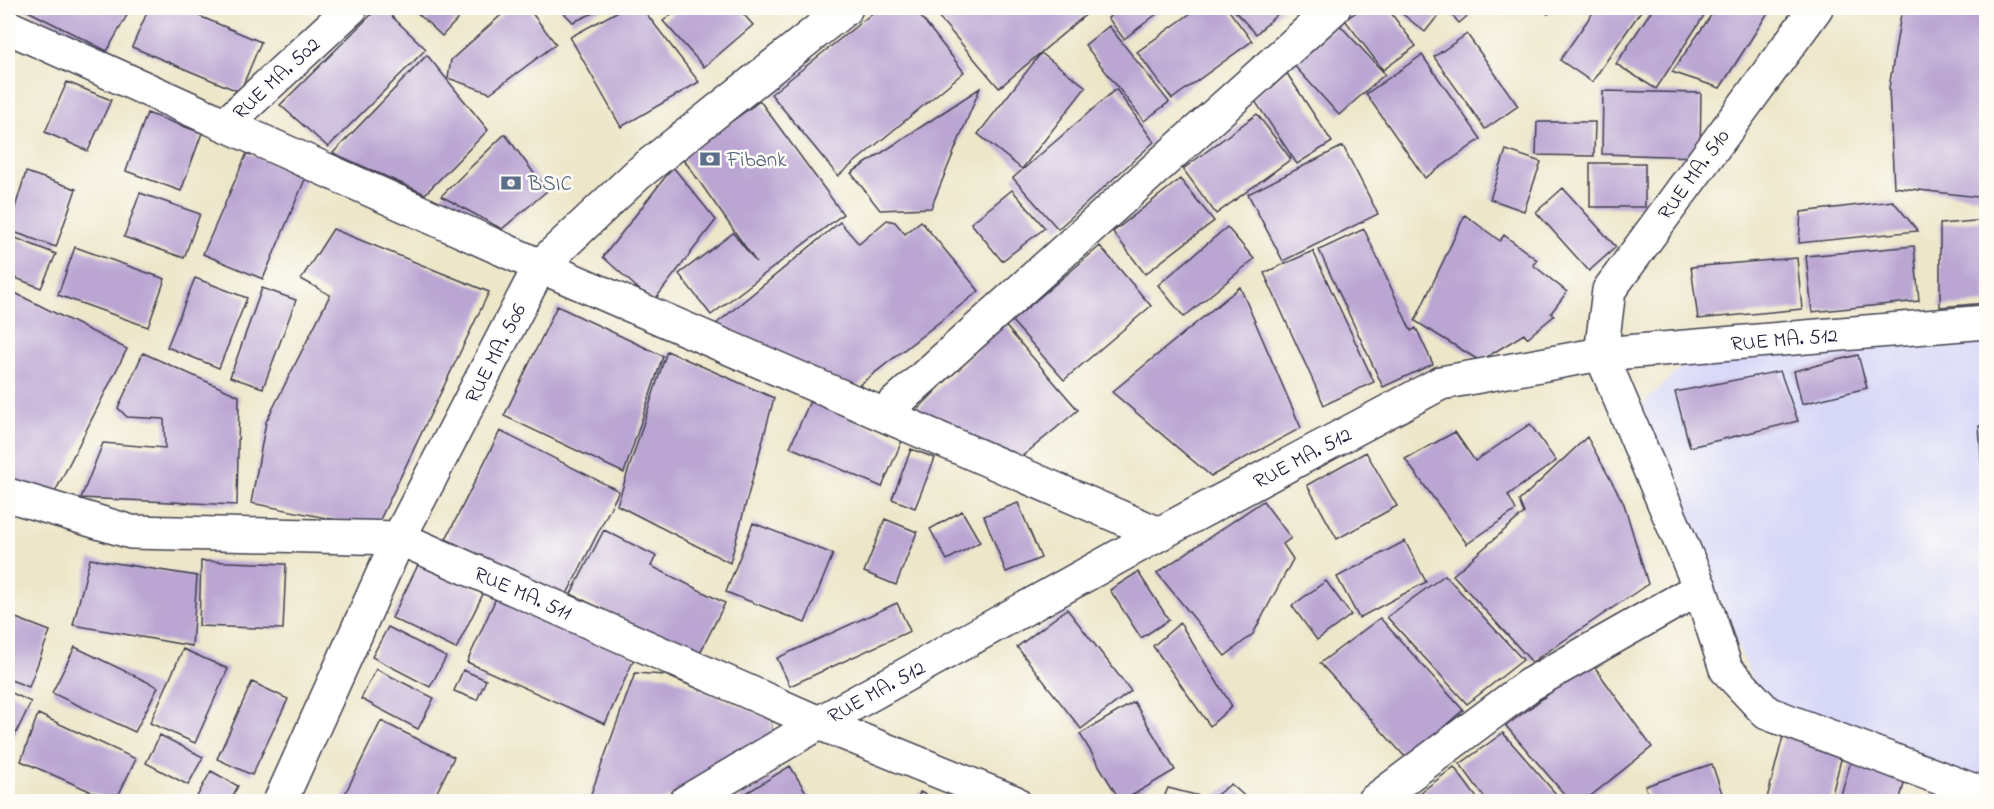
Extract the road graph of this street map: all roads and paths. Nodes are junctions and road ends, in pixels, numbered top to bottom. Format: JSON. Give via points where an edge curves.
{"nodes":[{"id":1,"x":351,"y":8,"type":"edge"},
{"id":2,"x":846,"y":8,"type":"edge"},
{"id":3,"x":1334,"y":8,"type":"edge"},
{"id":4,"x":1816,"y":8,"type":"edge"},
{"id":5,"x":8,"y":27,"type":"edge"},
{"id":6,"x":226,"y":124,"type":"junction"},
{"id":7,"x":540,"y":266,"type":"junction"},
{"id":8,"x":1986,"y":321,"type":"edge"},
{"id":9,"x":1601,"y":354,"type":"junction"},
{"id":10,"x":883,"y":414,"type":"junction"},
{"id":11,"x":8,"y":495,"type":"edge"},
{"id":12,"x":1159,"y":534,"type":"junction"},
{"id":13,"x":399,"y":538,"type":"junction"},
{"id":14,"x":1700,"y":588,"type":"junction"},
{"id":15,"x":819,"y":723,"type":"junction"},
{"id":16,"x":279,"y":801,"type":"edge"},
{"id":17,"x":686,"y":801,"type":"edge"},
{"id":18,"x":1014,"y":801,"type":"edge"},
{"id":19,"x":1373,"y":801,"type":"edge"},
{"id":20,"x":1971,"y":801,"type":"edge"}],
"edges":[{"from":1,"to":6,"type":"street","name":"RUE MA. 502"},
{"from":2,"to":7,"type":"street","name":"RUE MA. 506","via":[[638,174]]},
{"from":3,"to":10,"type":"street"},
{"from":4,"to":9,"type":"street","name":"RUE MA. 510","via":[[1609,290]]},
{"from":5,"to":6,"type":"street"},
{"from":6,"to":7,"type":"street"},
{"from":7,"to":10,"type":"street"},
{"from":7,"to":13,"type":"street","name":"RUE MA. 506"},
{"from":8,"to":9,"type":"street","name":"RUE MA. 512"},
{"from":9,"to":12,"type":"street","name":"RUE MA. 512","via":[[1441,383]]},
{"from":9,"to":14,"type":"street"},
{"from":10,"to":12,"type":"street"},
{"from":11,"to":13,"type":"street","name":"RUE MA. 511","via":[[131,532]]},
{"from":12,"to":15,"type":"street","name":"RUE MA. 512"},
{"from":13,"to":15,"type":"street","name":"RUE MA. 511"},
{"from":13,"to":16,"type":"street","name":"RUE MA. 506"},
{"from":14,"to":19,"type":"street","via":[[1529,685]]},
{"from":14,"to":20,"type":"street","via":[[1726,669],[1767,713],[1975,791]]},
{"from":15,"to":17,"type":"street","name":"RUE MA. 512"},
{"from":15,"to":18,"type":"street","name":"RUE MA. 511"}]}
